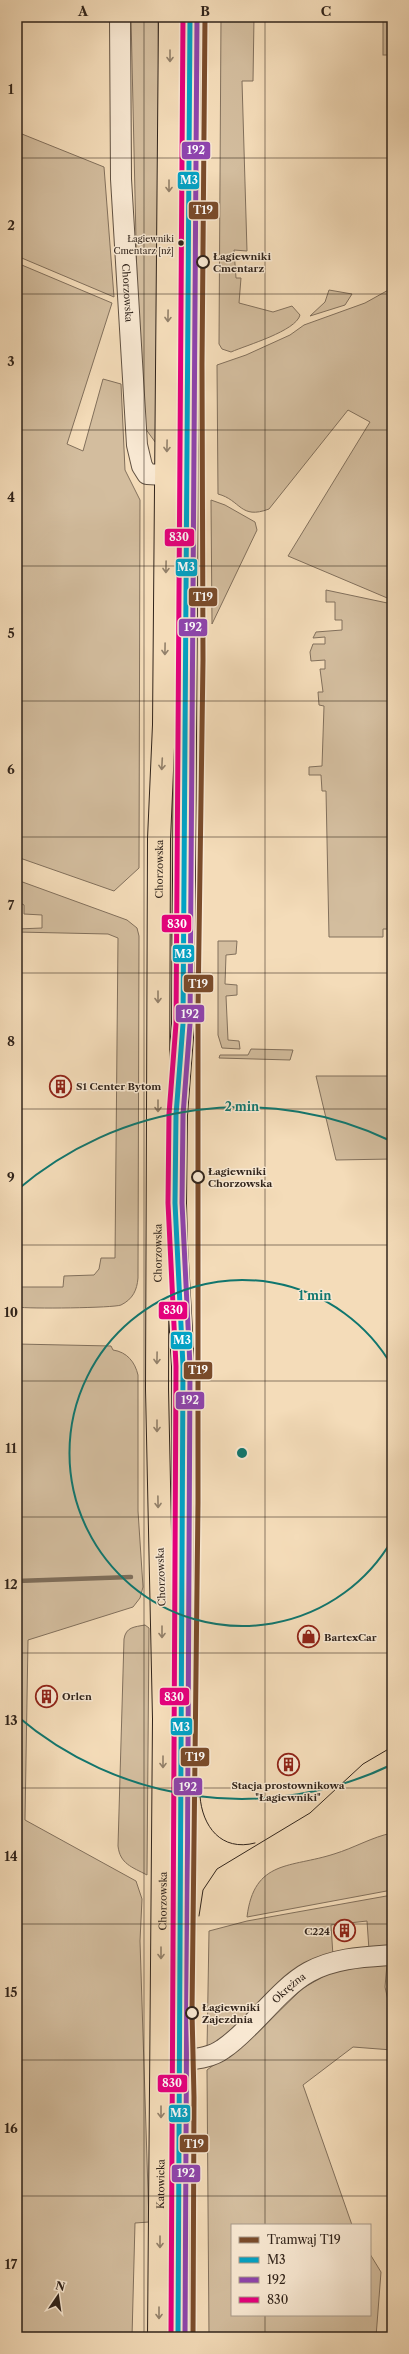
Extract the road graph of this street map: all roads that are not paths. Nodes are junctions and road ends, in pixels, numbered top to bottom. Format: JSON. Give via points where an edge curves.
{"nodes":[{"id":1,"x":120,"y":17,"type":"edge"},
{"id":2,"x":170,"y":17,"type":"edge"},
{"id":3,"x":190,"y":17,"type":"edge"},
{"id":4,"x":181,"y":479,"type":"junction"},
{"id":5,"x":392,"y":1955,"type":"edge"},
{"id":6,"x":161,"y":2031,"type":"joint"},
{"id":7,"x":180,"y":2061,"type":"junction"},
{"id":8,"x":159,"y":2337,"type":"edge"},
{"id":9,"x":178,"y":2337,"type":"edge"}],
"edges":[{"from":1,"to":4,"type":"street","name":"Chorzowska","via":[[121,179],[137,445],[142,466],[147,474]]},
{"from":2,"to":4,"type":"main road","name":"Chorzowska","one_way":true},
{"from":3,"to":4,"type":"main road","name":"Katowicka"},
{"from":4,"to":6,"type":"main road","name":"Chorzowska","one_way":true,"via":[[167,500],[164,725],[159,839],[157,1389],[164,1719]]},
{"from":4,"to":7,"type":"main road","name":"Katowicka","via":[[187,583],[183,1024],[176,1123],[176,1244],[183,1366]]},
{"from":5,"to":7,"type":"street","name":"Okrężna","via":[[339,1960],[308,1973],[277,1998],[223,2049],[211,2056]]},
{"from":6,"to":8,"type":"main road","name":"Katowicka","one_way":true},
{"from":7,"to":9,"type":"main road","name":"Katowicka"}]}
